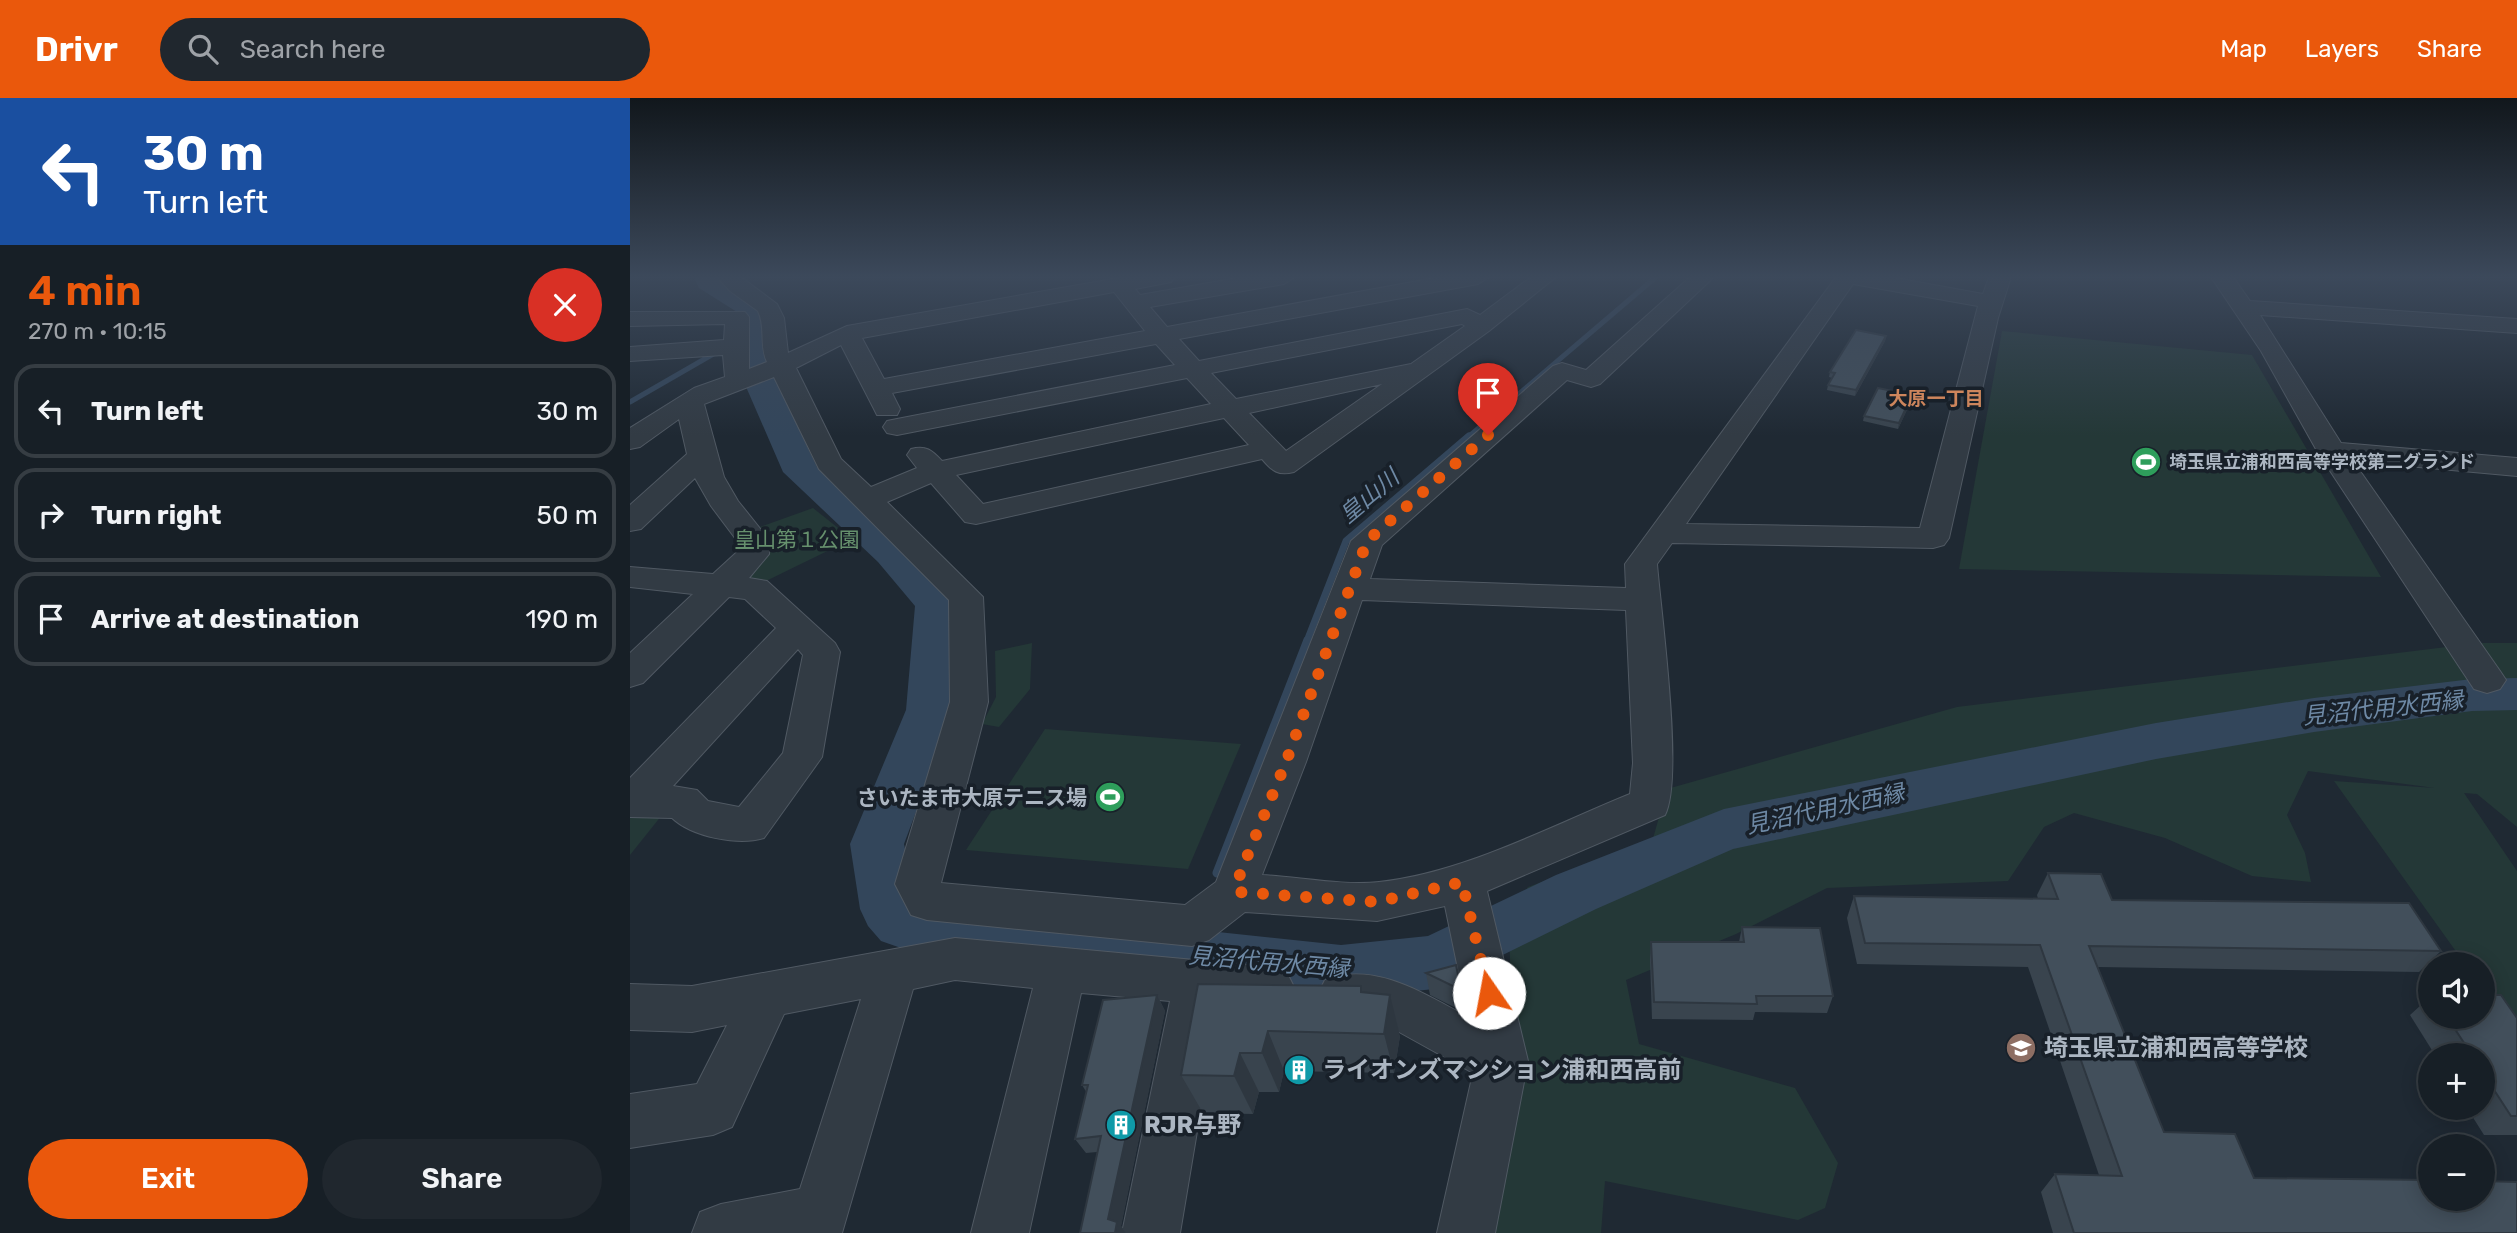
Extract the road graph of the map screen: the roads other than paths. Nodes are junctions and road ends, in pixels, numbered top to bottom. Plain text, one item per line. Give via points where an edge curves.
1 (737, 330) edge
2 (776, 330) edge
3 (912, 330) edge
4 (1158, 330) edge
5 (1185, 330) edge
6 (1420, 330) edge
7 (1464, 330) edge
8 (1645, 330) edge
9 (1810, 330) edge
10 (1986, 330) edge
11 (2259, 330) edge
12 (1161, 335) junction
13 (851, 342) junction
14 (737, 344) junction
15 (675, 352) junction
16 (630, 354) edge
17 (781, 366) junction
18 (1192, 368) junction
19 (1418, 369) junction
20 (630, 380) edge
21 (738, 382) junction
22 (875, 388) junction
23 (690, 401) junction
24 (1229, 407) junction
25 (897, 427) junction
26 (630, 441) edge
27 (1268, 449) junction
28 (2331, 452) junction
29 (699, 458) junction
30 (2517, 467) edge
31 (935, 471) junction
32 (866, 500) junction
33 (630, 522) edge
34 (1663, 533) junction
35 (630, 577) edge
36 (724, 584) junction
37 (1350, 589) junction
38 (1644, 600) junction
39 (797, 628) junction
40 (630, 674) edge
41 (2487, 680) dead end
42 (632, 801) edge
43 (1237, 892) junction
44 (1466, 894) junction
45 (1062, 969) junction
46 (894, 970) junction
47 (1198, 982) junction
48 (768, 994) junction
49 (630, 1007) edge
50 (1502, 1061) junction
51 (630, 1121) edge
52 (721, 1233) edge
53 (1000, 1233) edge
54 (1152, 1233) edge
55 (1466, 1233) edge

1 - 14 street
2 - 17 street via 773,348
3 - 13 street
4 - 12 street
5 - 12 street
6 - 18 street
7 - 19 street
8 - 37 street via 1591,379 1562,371 1367,541
9 - 34 street
10 - 34 street via 1933,538
11 - 28 street
12 - 18 street
12 - 22 street
13 - 17 street
13 - 22 street
14 - 15 street
14 - 21 street
15 - 16 street
15 - 20 street
17 - 21 street
17 - 32 street via 829,463
18 - 24 street
18 - 25 street
19 - 24 street
19 - 27 street via 1295,460 1283,466
21 - 23 street
22 - 25 street
23 - 26 street
23 - 29 street
24 - 27 street
24 - 31 street
25 - 31 street
27 - 31 street via 976,515
28 - 30 street
28 - 41 street
29 - 33 street
29 - 36 street via 717,498 754,541 753,554
31 - 32 street
32 - 43 street via 966,597 969,702 918,884 927,901 1192,926
34 - 38 street via 1641,564
35 - 36 street
36 - 39 street via 755,589
36 - 40 street
37 - 38 street
37 - 43 street
38 - 44 street via 1653,763 1650,803
39 - 42 street
39 - 42 street via 822,652 802,757 749,826 696,815 682,802
43 - 44 street via 1377,902
44 - 50 street
45 - 46 street via 955,959
45 - 47 street
45 - 53 street
46 - 48 street
46 - 52 street via 821,1214
47 - 50 street via 1387,1000
47 - 54 street
48 - 49 street via 692,1009
48 - 51 street via 713,1108
50 - 55 street

